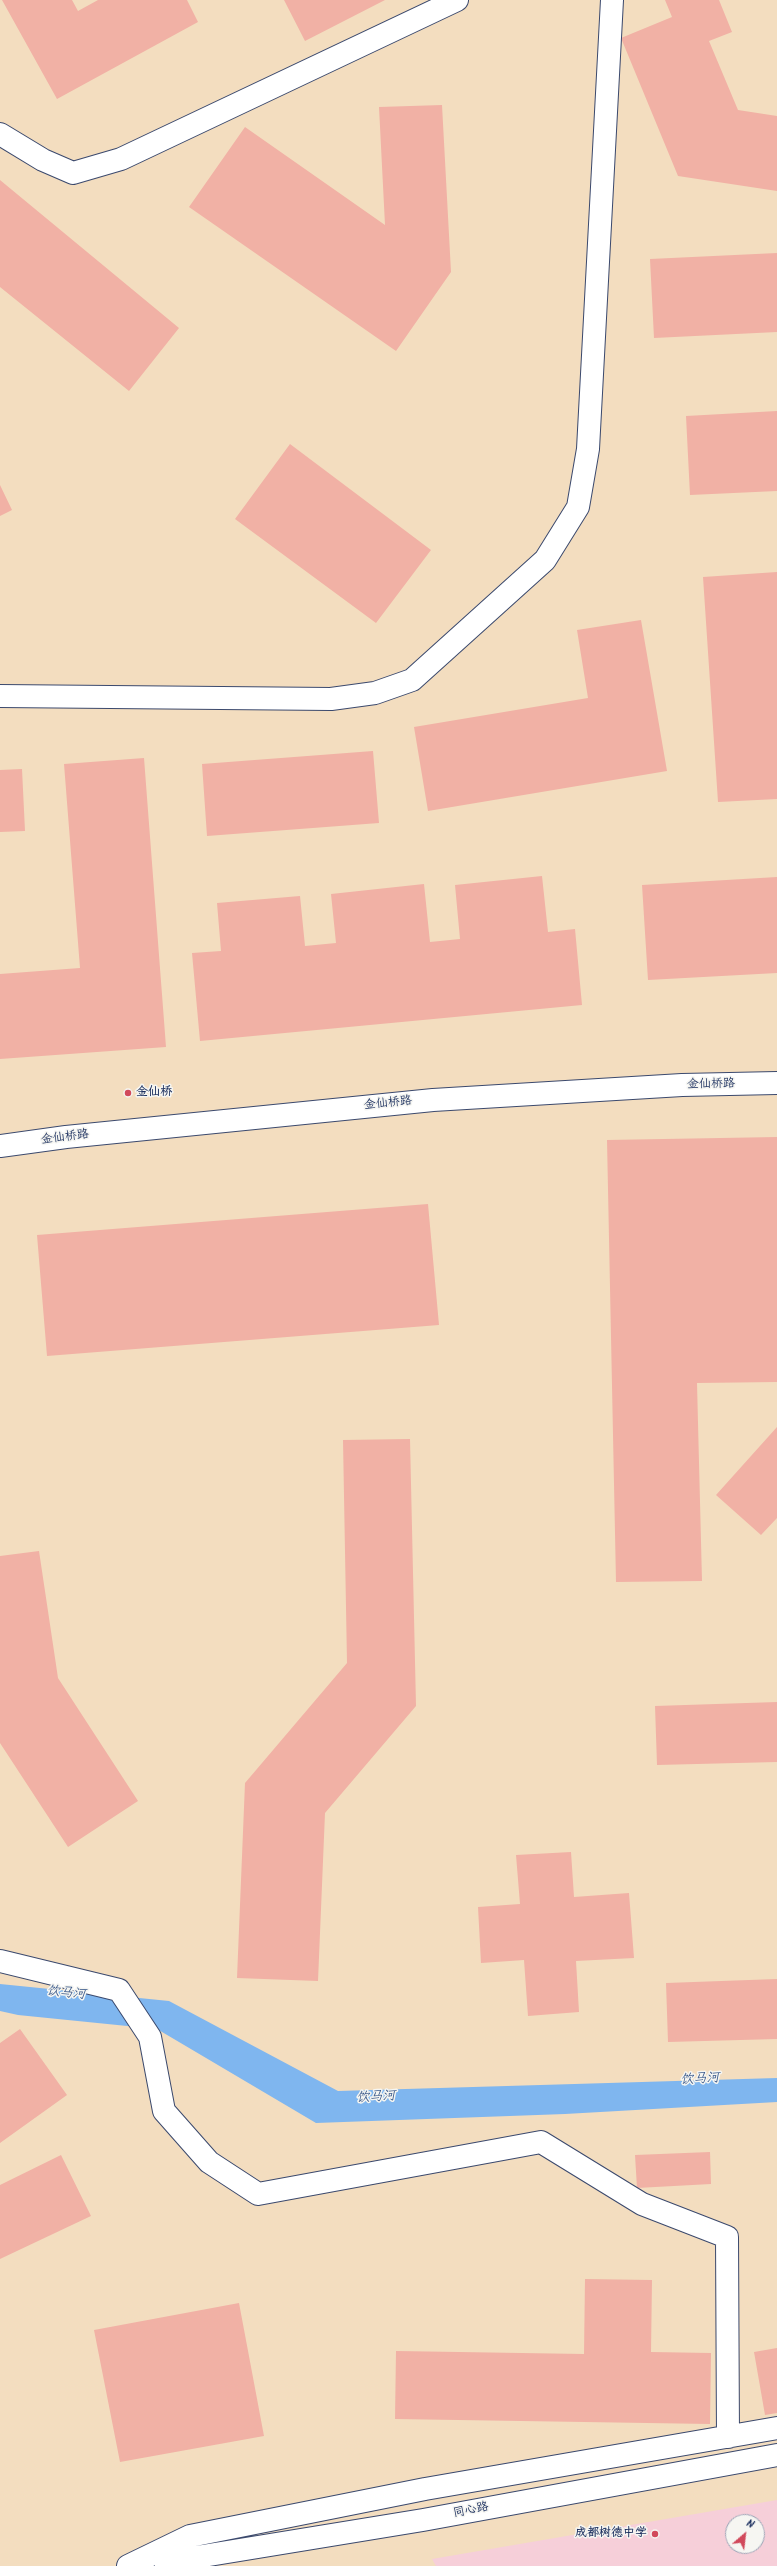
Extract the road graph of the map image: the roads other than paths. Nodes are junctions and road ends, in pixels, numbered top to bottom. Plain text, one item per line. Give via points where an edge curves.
1 (457, 0) edge
2 (612, 0) edge
3 (0, 134) edge
4 (0, 696) edge
5 (777, 1083) edge
6 (0, 1146) edge
7 (0, 1961) edge
8 (777, 2428) edge
9 (728, 2437) junction
10 (777, 2454) edge
11 (128, 2566) edge
12 (166, 2566) edge

1 - 3 street via 121,159 73,173 43,160
2 - 4 street via 588,449 578,507 545,560 412,680 375,693 331,699
5 - 6 street, 金仙桥路 via 682,1085 433,1100
7 - 9 street via 119,1990 150,2037 164,2111 208,2162 258,2194 541,2142 642,2204 727,2237
8 - 9 street
9 - 11 street via 425,2489 190,2536
10 - 12 street, 同心路 via 423,2520 178,2560

